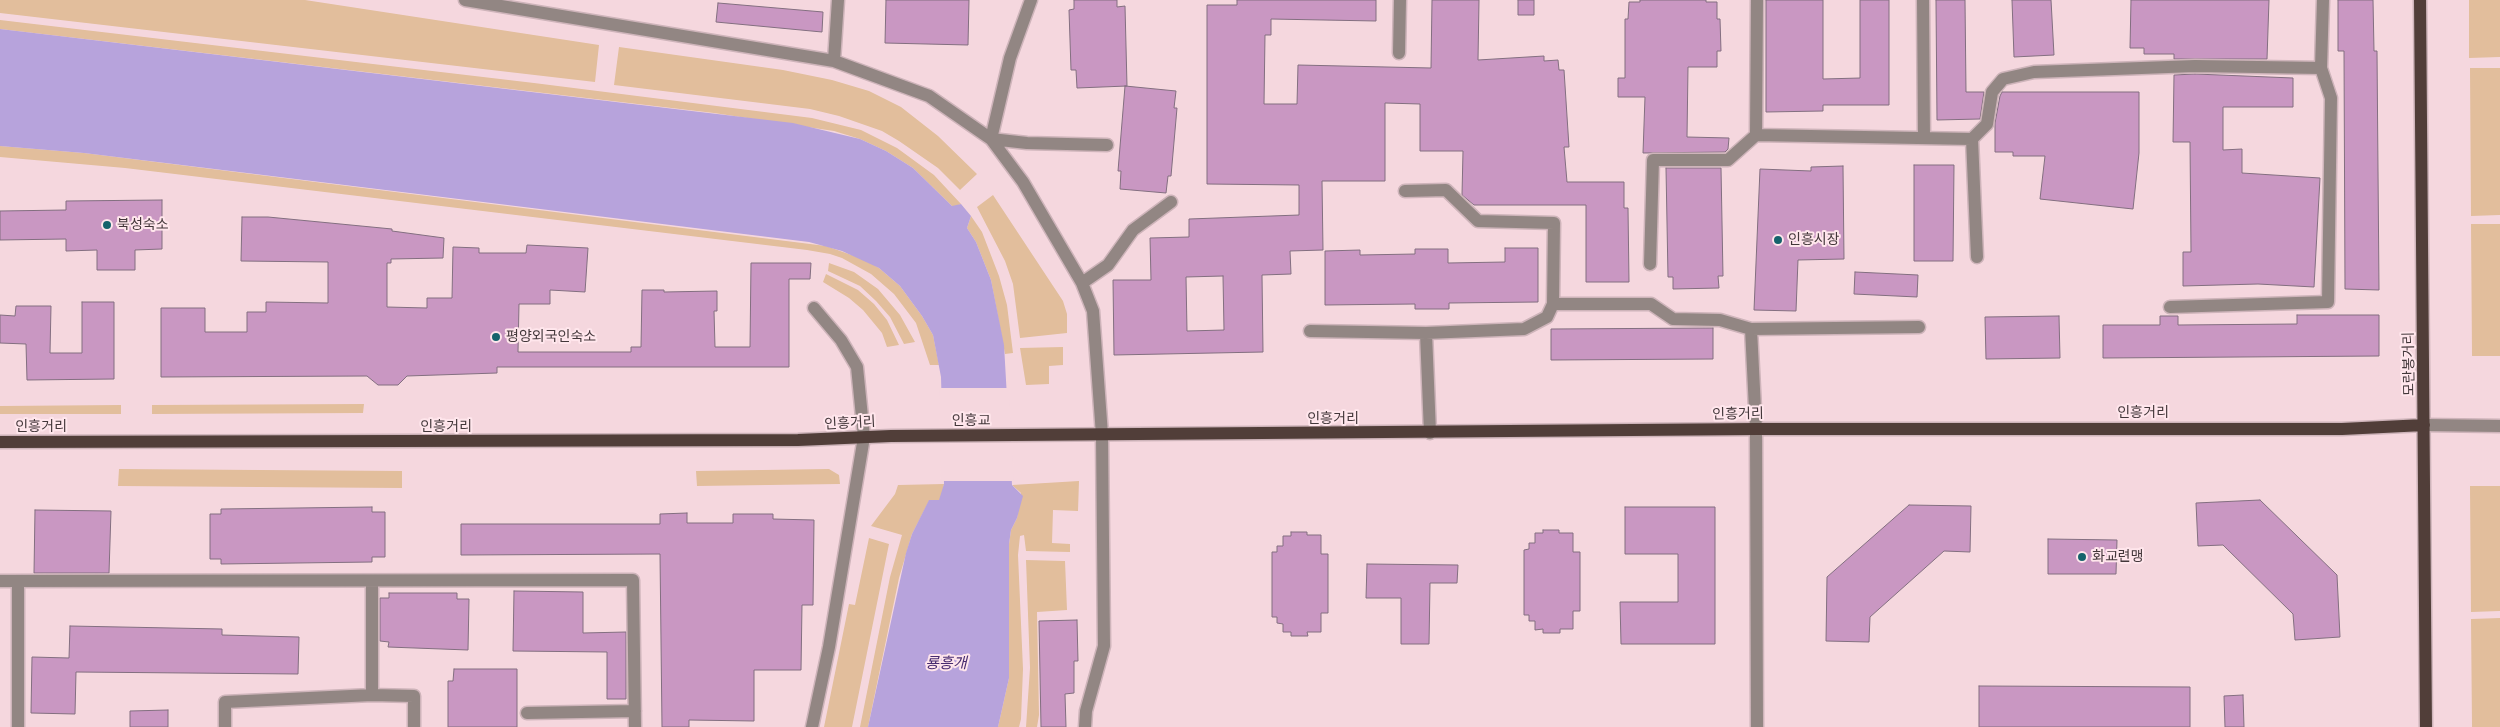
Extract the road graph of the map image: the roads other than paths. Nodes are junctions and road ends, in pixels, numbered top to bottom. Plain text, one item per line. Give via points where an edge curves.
1 (465, 0) edge
2 (838, 0) edge
3 (1030, 0) edge
4 (1400, 0) edge
5 (1757, 0) edge
6 (1923, 0) edge
7 (2323, 0) edge
8 (2420, 0) edge
9 (1399, 53) dead end
10 (834, 61) junction
11 (2321, 68) junction
12 (1756, 135) junction
13 (1924, 138) junction
14 (991, 139) junction
15 (1972, 139) junction
16 (1107, 145) dead end
17 (1405, 191) dead end
18 (1171, 202) dead end
19 (1976, 257) dead end
20 (1650, 264) dead end
21 (1082, 283) junction
22 (1554, 304) junction
23 (2170, 307) dead end
24 (814, 308) dead end
25 (1919, 327) dead end
26 (1751, 329) junction
27 (1310, 331) dead end
28 (1426, 333) junction
29 (2424, 425) junction
30 (2500, 426) edge
31 (1756, 429) junction
32 (1430, 433) junction
33 (1051, 435) joint
34 (1102, 435) junction
35 (891, 436) joint
36 (864, 438) junction
37 (0, 442) edge
38 (0, 581) edge
39 (18, 581) junction
40 (372, 581) junction
41 (372, 695) junction
42 (635, 712) junction
43 (527, 713) dead end
44 (18, 727) edge
45 (225, 727) edge
46 (414, 727) edge
47 (635, 727) edge
48 (812, 727) edge
49 (1085, 727) edge
50 (1757, 727) edge
51 (2426, 727) edge

1 - 10 street
2 - 10 street
3 - 14 street via 1010,58
4 - 9 street
5 - 12 street
6 - 13 street
7 - 11 street
8 - 29 main road, 모란봉거리
10 - 14 street via 929,96
11 - 15 street via 2195,66 2034,72 2003,79 1992,92 1987,124
11 - 23 street via 2331,98 2328,302
12 - 13 street
12 - 20 street via 1728,160 1654,160
13 - 15 street
14 - 16 street via 1027,144
14 - 21 street via 1023,182
15 - 19 street
17 - 22 street via 1446,190 1478,221 1554,223
18 - 21 street via 1133,230 1108,265
21 - 34 street via 1093,311
22 - 26 street via 1651,304 1672,319 1720,320
22 - 28 street via 1547,317 1524,329
24 - 36 street via 841,340 857,366
25 - 26 street
26 - 31 street
27 - 28 street
28 - 32 street
29 - 30 street
29 - 31 main road, 인흥거리 via 2342,429
29 - 51 main road, 모란봉거리
31 - 32 main road, 인흥거리
31 - 50 street
32 - 34 main road, 인흥거리
33 - 34 main road, 인흥거리
33 - 35 main road, 인흥교
34 - 49 street via 1104,646 1086,711
35 - 36 main road, 인흥거리
36 - 37 main road, 인흥거리
36 - 48 street via 829,647
38 - 39 street
39 - 40 street
39 - 44 street
40 - 41 street
40 - 42 street via 633,580
41 - 45 street via 224,702
41 - 46 street via 414,696
42 - 43 street
42 - 47 street

